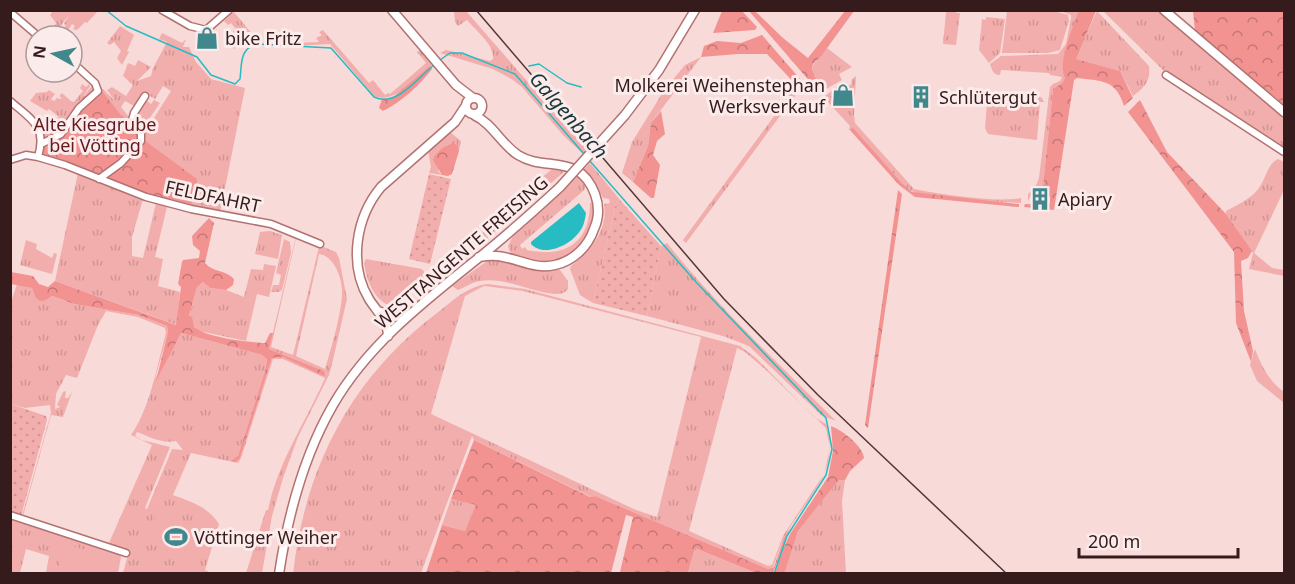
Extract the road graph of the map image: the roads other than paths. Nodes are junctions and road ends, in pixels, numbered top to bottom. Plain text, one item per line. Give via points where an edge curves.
1 (162, 10) edge
2 (229, 10) edge
3 (392, 10) edge
4 (695, 10) edge
5 (1164, 10) edge
6 (10, 12) edge
7 (24, 24) edge
8 (84, 73) edge
9 (1166, 75) dead end
10 (456, 85) junction
11 (145, 96) dead end
12 (473, 98) junction
13 (10, 101) edge
14 (482, 107) junction
15 (469, 110) junction
16 (1284, 112) edge
17 (491, 127) junction
18 (41, 144) junction
19 (1284, 152) edge
20 (38, 157) junction
21 (10, 160) edge
22 (99, 179) junction
23 (508, 233) junction
24 (320, 244) dead end
25 (479, 257) junction
26 (513, 259) junction
27 (378, 310) junction
28 (409, 315) junction
29 (388, 336) junction
30 (10, 515) edge
31 (126, 553) dead end
32 (279, 573) edge

1 - 2 street via 206,30
3 - 10 main road
4 - 23 main road, WESTTANGENTE FREISING, bridge via 659,70 625,115 560,187
5 - 16 main road
6 - 7 street
8 - 18 street via 98,91 62,134
9 - 19 street
10 - 12 main road
10 - 15 main road
11 - 22 street via 132,120 141,141
12 - 14 main road via 480,100
12 - 15 main road via 468,100
13 - 18 street via 37,124
14 - 15 main road via 481,111
14 - 17 main road
15 - 17 main road
15 - 27 main road via 381,187 362,218 357,246 359,271 364,290
17 - 26 main road via 522,157 560,164 581,174 592,188 598,207 593,232 573,257 544,266
18 - 20 street
20 - 21 street, FELDFAHRT via 26,155
20 - 22 street, FELDFAHRT
22 - 24 street, FELDFAHRT via 184,208 271,224
23 - 25 main road, WESTTANGENTE FREISING
23 - 26 main road via 504,249
25 - 26 main road via 498,255
25 - 28 main road, WESTTANGENTE FREISING
27 - 28 main road via 392,316
27 - 29 main road
28 - 29 main road, WESTTANGENTE FREISING
29 - 32 main road, WESTTANGENTE FREISING via 345,387 314,441 292,504
30 - 31 street

